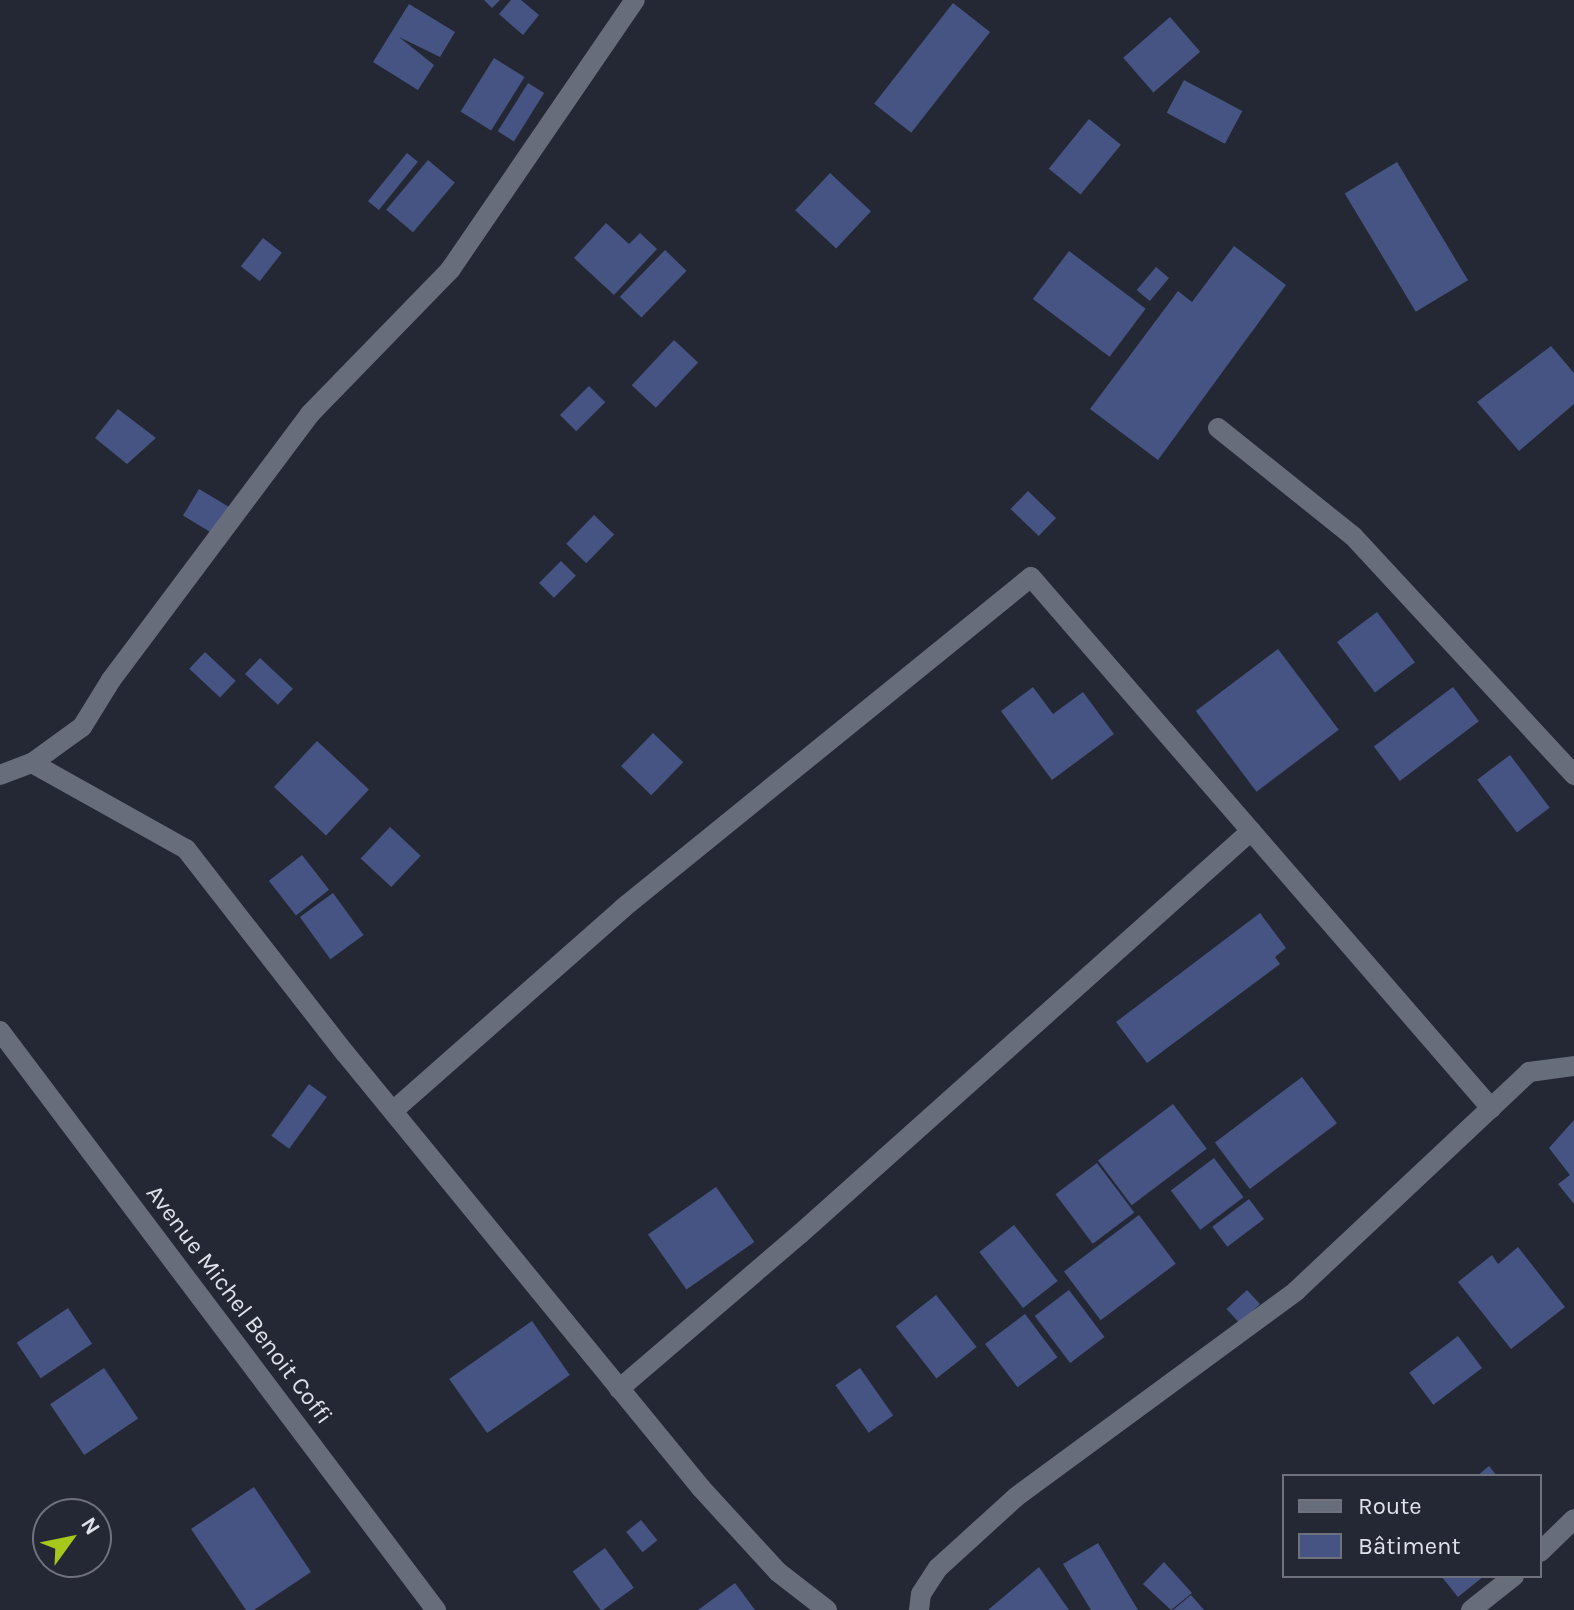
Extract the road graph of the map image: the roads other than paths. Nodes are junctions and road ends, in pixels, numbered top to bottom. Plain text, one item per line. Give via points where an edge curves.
1 (635, 0) edge
2 (1218, 428) dead end
3 (32, 763) junction
4 (0, 775) edge
5 (1574, 775) edge
6 (1251, 831) junction
7 (0, 1031) edge
8 (1574, 1066) edge
9 (1491, 1108) junction
10 (393, 1111) junction
11 (619, 1389) junction
12 (1574, 1519) edge
13 (1542, 1550) edge
14 (1511, 1578) edge
15 (436, 1610) edge
16 (827, 1610) edge
17 (919, 1610) edge
18 (1471, 1610) edge

1 - 3 street via 450,270 310,414 111,680 82,727
2 - 5 street via 1353,536
3 - 4 street
3 - 10 street via 186,849
6 - 9 street
6 - 10 street via 1031,577 623,908
6 - 11 street
7 - 15 street, Avenue Michel Benoit Coffi
8 - 9 street via 1529,1072
9 - 17 street via 1296,1291 1016,1497 938,1568 921,1594
10 - 11 street
11 - 16 street via 778,1572
12 - 13 street
14 - 18 street

